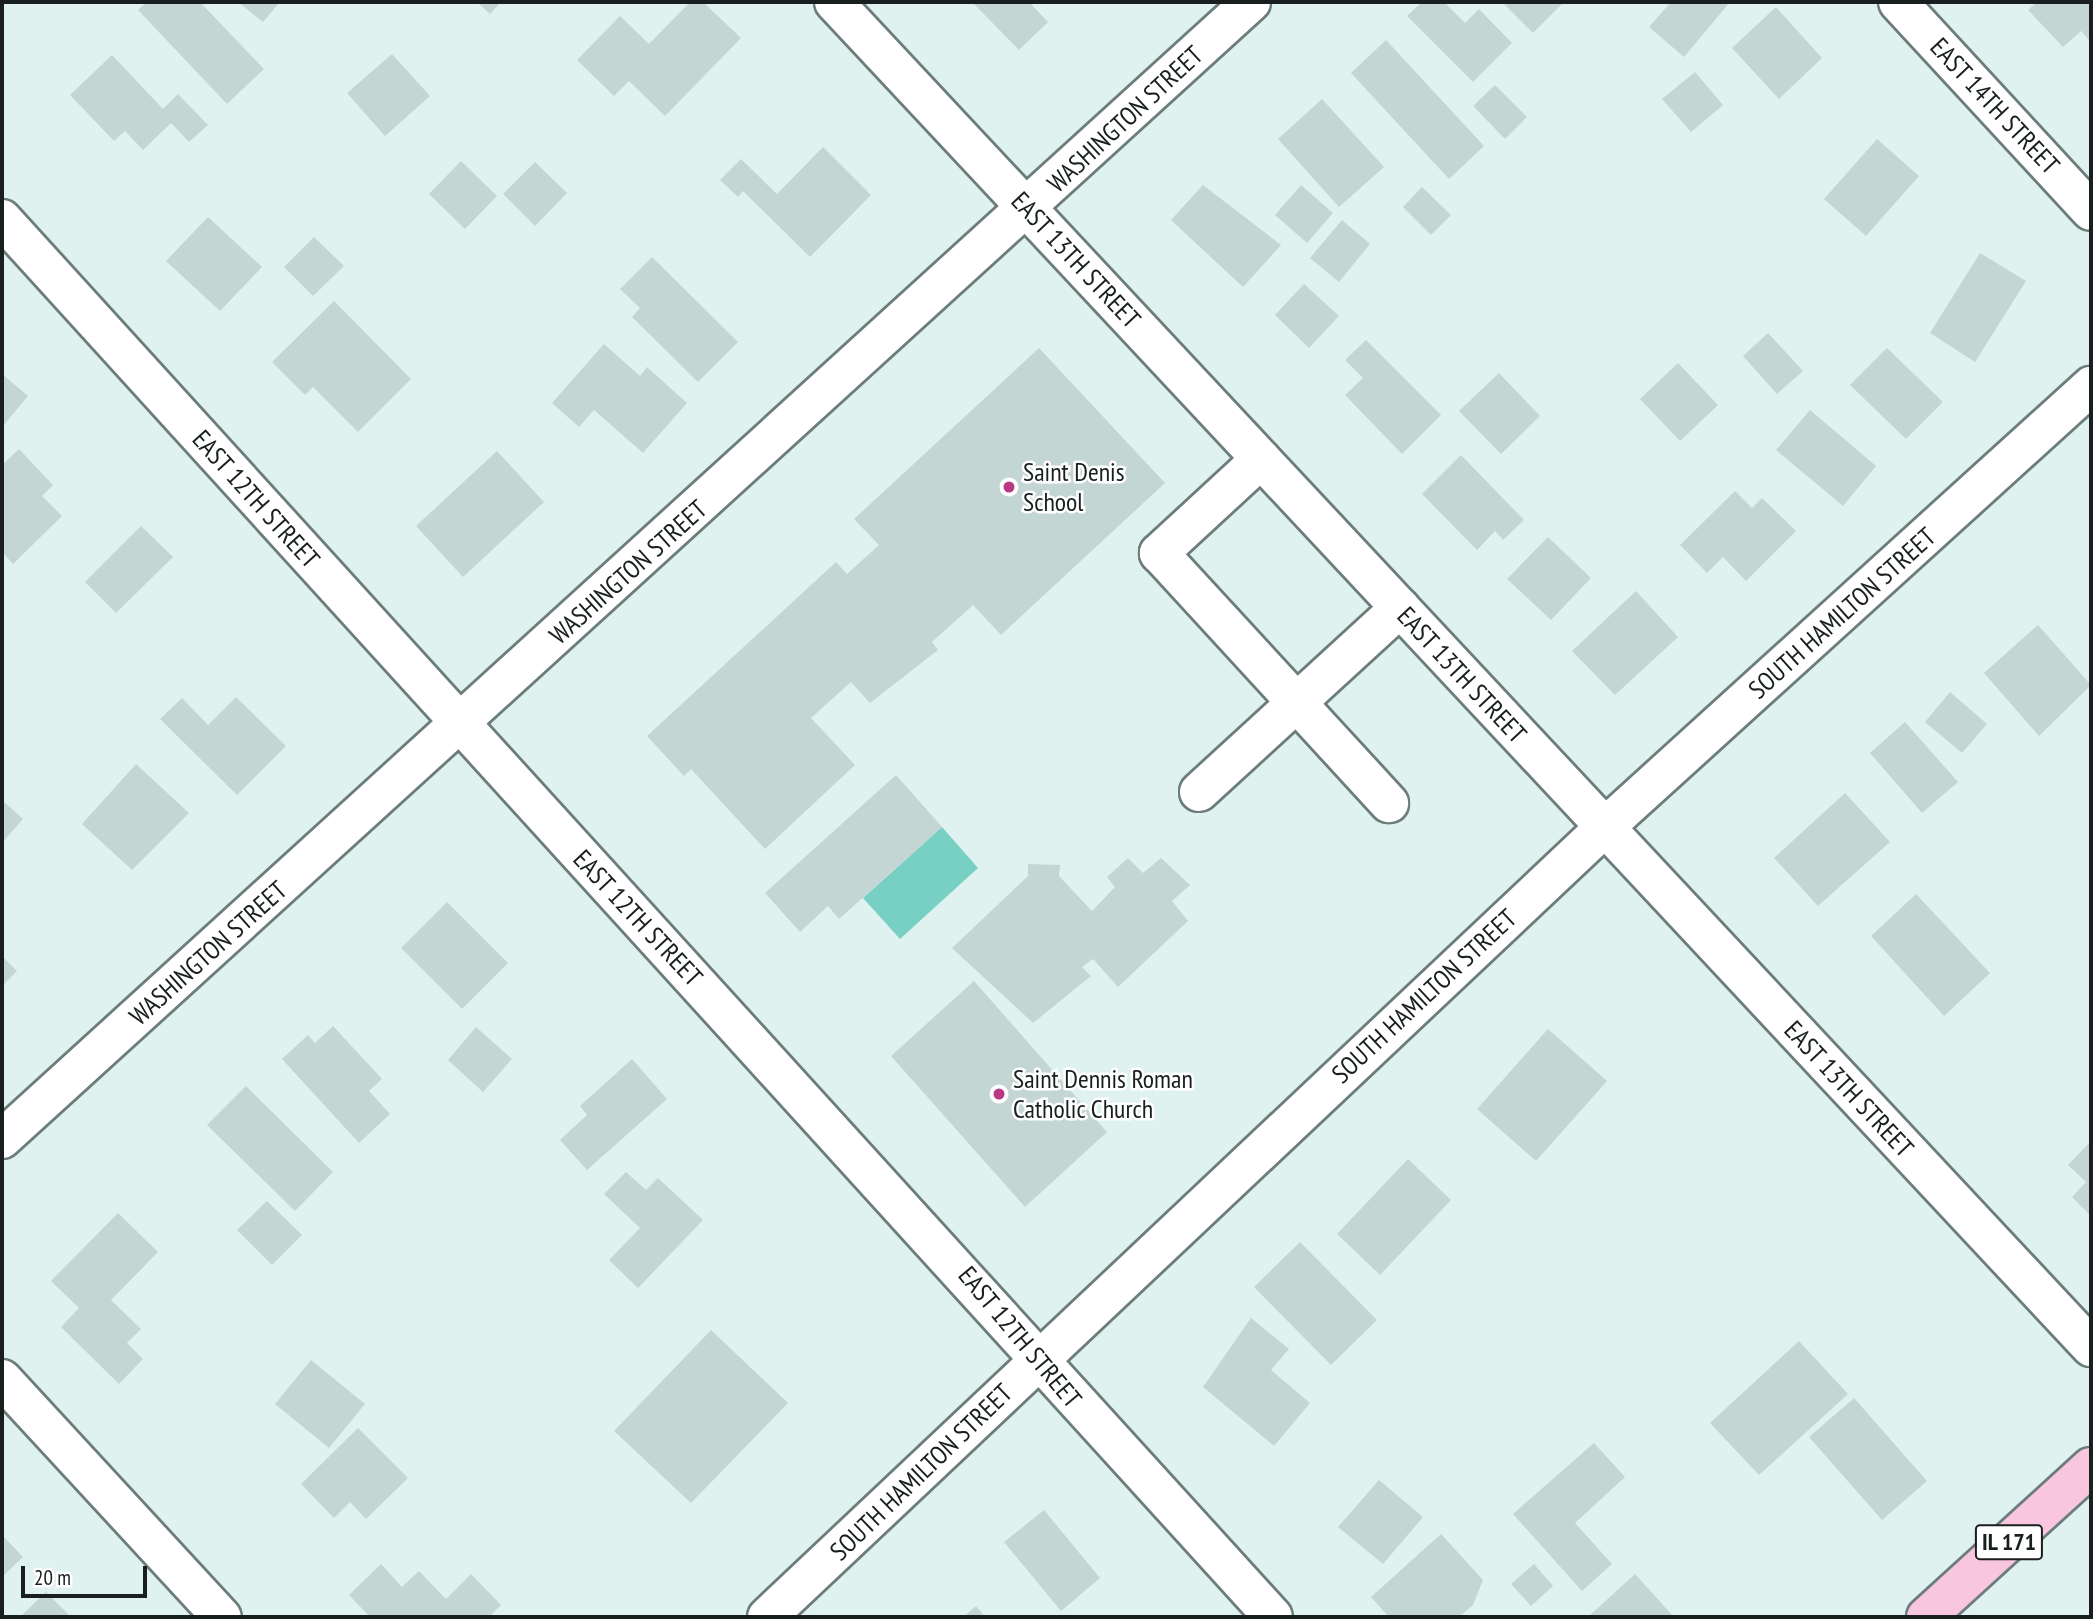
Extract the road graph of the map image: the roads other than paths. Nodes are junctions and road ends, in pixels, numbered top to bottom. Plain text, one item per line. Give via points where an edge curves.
1 (834, 2) edge
2 (1251, 2) edge
3 (1898, 2) edge
4 (1029, 209) junction
5 (2091, 211) edge
6 (2, 219) edge
7 (2091, 386) edge
8 (1261, 459) junction
9 (1400, 608) junction
10 (1296, 703) junction
11 (460, 725) junction
12 (1199, 792) dead end
13 (1389, 803) dead end
14 (1604, 828) junction
15 (2, 1139) edge
16 (2091, 1347) edge
17 (1039, 1357) junction
18 (2, 1379) edge
19 (2091, 1467) edge
20 (222, 1617) edge
21 (767, 1617) edge
22 (1273, 1617) edge
23 (1926, 1617) edge

1 - 4 street, EAST 13TH STREET
2 - 4 street, WASHINGTON STREET
3 - 5 street, EAST 14TH STREET
4 - 8 street, EAST 13TH STREET
4 - 11 street, WASHINGTON STREET
6 - 11 street, EAST 12TH STREET
7 - 14 street, SOUTH HAMILTON STREET
8 - 9 street, EAST 13TH STREET
8 - 10 street via 1158,552
9 - 10 street
9 - 14 street, EAST 13TH STREET
10 - 12 street
10 - 13 street
11 - 15 street, WASHINGTON STREET
11 - 17 street, EAST 12TH STREET
14 - 16 street, EAST 13TH STREET
14 - 17 street, SOUTH HAMILTON STREET
17 - 21 street, SOUTH HAMILTON STREET
17 - 22 street, EAST 12TH STREET
18 - 20 street
19 - 23 main road, IL 171

